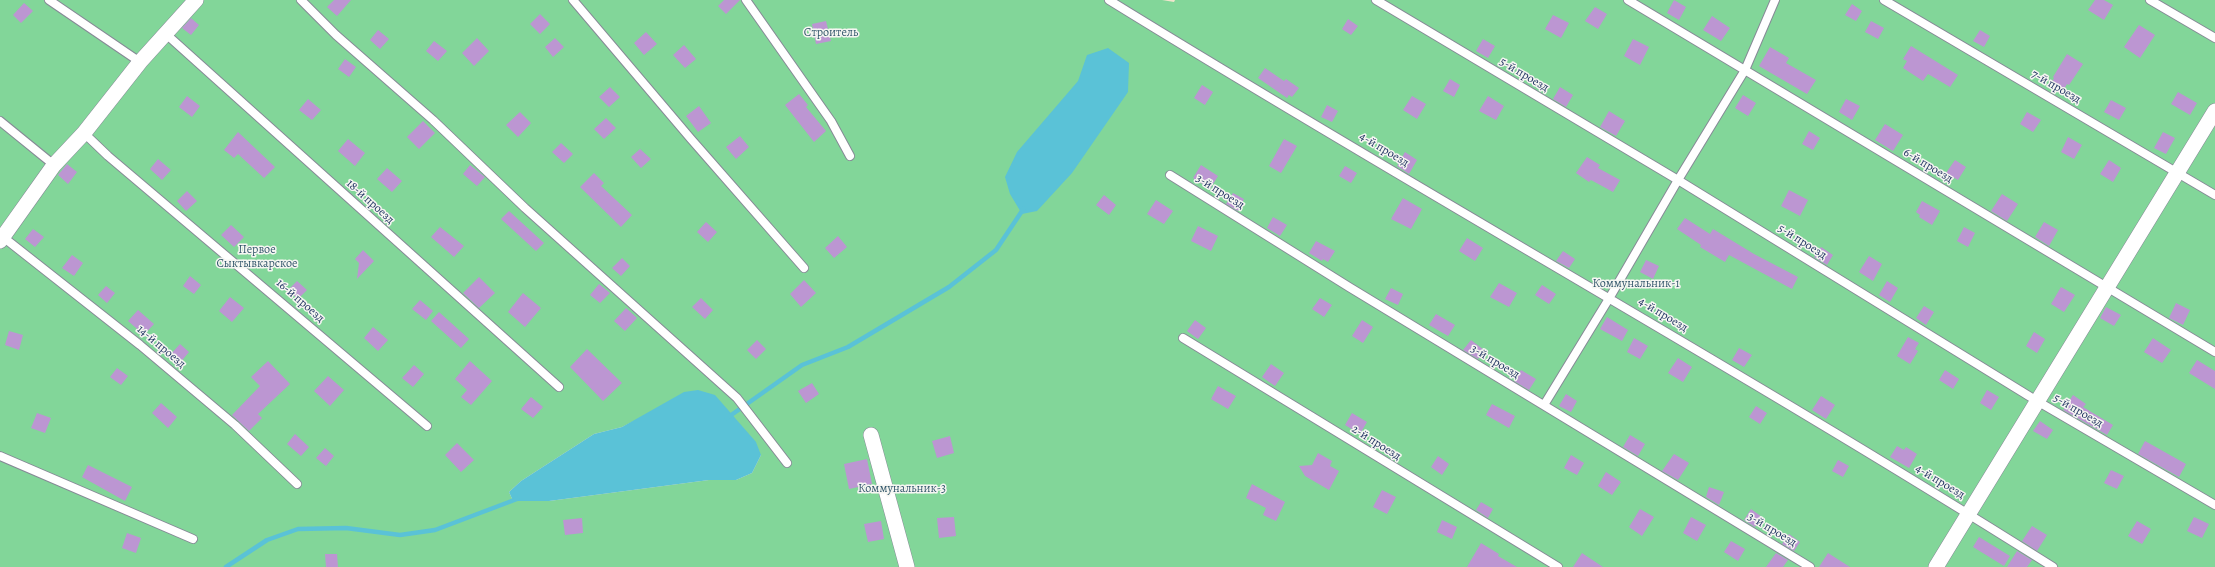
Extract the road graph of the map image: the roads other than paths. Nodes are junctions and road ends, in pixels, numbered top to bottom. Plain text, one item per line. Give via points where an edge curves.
1 (49, 0) edge
2 (196, 0) edge
3 (301, 0) edge
4 (573, 0) edge
5 (746, 0) edge
6 (1109, 0) edge
7 (1376, 0) edge
8 (1628, 0) edge
9 (1775, 0) edge
10 (1884, 0) edge
11 (2150, 0) edge
12 (166, 34) junction
13 (2215, 38) edge
14 (140, 62) junction
15 (1745, 70) junction
16 (2215, 111) edge
17 (0, 121) edge
18 (84, 133) junction
19 (850, 156) dead end
20 (54, 165) junction
21 (2177, 172) junction
22 (1170, 175) dead end
23 (1678, 180) junction
24 (2215, 195) edge
25 (1, 239) edge
26 (804, 268) dead end
27 (2106, 288) junction
28 (1610, 298) junction
29 (1183, 338) dead end
30 (2215, 352) edge
31 (559, 388) dead end
32 (2037, 401) junction
33 (1544, 405) junction
34 (427, 426) dead end
35 (871, 435) dead end
36 (0, 456) edge
37 (786, 463) dead end
38 (297, 484) dead end
39 (2215, 505) edge
40 (1968, 513) junction
41 (193, 539) dead end
42 (907, 567) edge
43 (1558, 567) edge
44 (1810, 567) edge
45 (1936, 567) edge
46 (2053, 567) edge

1 - 14 lane
2 - 12 street
3 - 37 lane via 525,208 737,398
4 - 26 lane
5 - 19 lane via 831,121
6 - 28 lane, 4-й проезд
7 - 23 lane, 5-й проезд
8 - 15 lane, 6-й проезд
9 - 15 lane
10 - 21 lane, 7-й проезд
11 - 13 lane
12 - 14 street
12 - 31 lane, 18-й проезд
14 - 18 street
15 - 23 lane
15 - 27 lane, 6-й проезд
16 - 21 street
17 - 20 lane
18 - 20 street
18 - 34 lane, 16-й проезд
20 - 25 street
21 - 24 lane, 7-й проезд
21 - 27 street
22 - 33 lane, 3-й проезд
23 - 28 lane
23 - 32 lane, 5-й проезд
25 - 38 lane, 14-й проезд via 140,345 235,425
27 - 30 lane, 6-й проезд
27 - 32 street
28 - 33 lane
28 - 40 lane, 4-й проезд
29 - 43 lane, 2-й проезд
32 - 39 lane, 5-й проезд
32 - 40 street
33 - 44 lane, 3-й проезд
35 - 42 street
36 - 41 lane
40 - 45 street
40 - 46 lane, 4-й проезд

